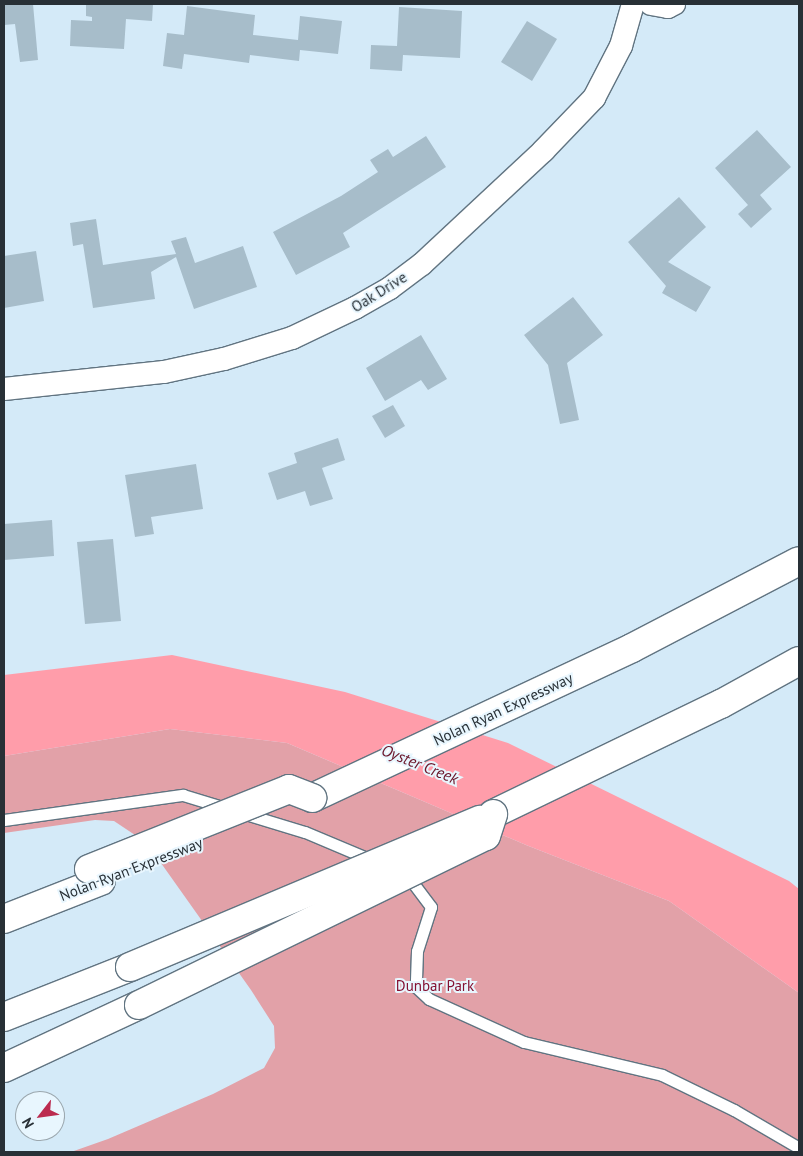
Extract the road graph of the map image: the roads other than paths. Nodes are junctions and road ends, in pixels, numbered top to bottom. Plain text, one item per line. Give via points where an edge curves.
1 (633, 4) edge
2 (651, 4) edge
3 (674, 4) edge
4 (4, 389) edge
5 (799, 561) edge
6 (799, 661) edge
7 (492, 814) junction
8 (4, 820) edge
9 (95, 875) junction
10 (4, 899) edge
11 (4, 919) edge
12 (4, 1017) edge
13 (4, 1068) edge
14 (799, 1148) edge

1 - 4 street, Oak Drive via 621,46 594,98 543,151 422,264 390,288 292,338 224,359 164,372
2 - 3 street via 668,7
5 - 9 highway, Nolan Ryan Expressway, bridge via 632,648 312,798 289,789
6 - 7 highway via 665,732
7 - 12 highway, bridge via 130,968
7 - 13 highway, bridge via 486,836
8 - 14 lane via 183,795 306,832 408,875 426,899 431,907 417,951 416,987 429,999 524,1042 662,1075 734,1110
9 - 10 highway
9 - 11 highway, Nolan Ryan Expressway

